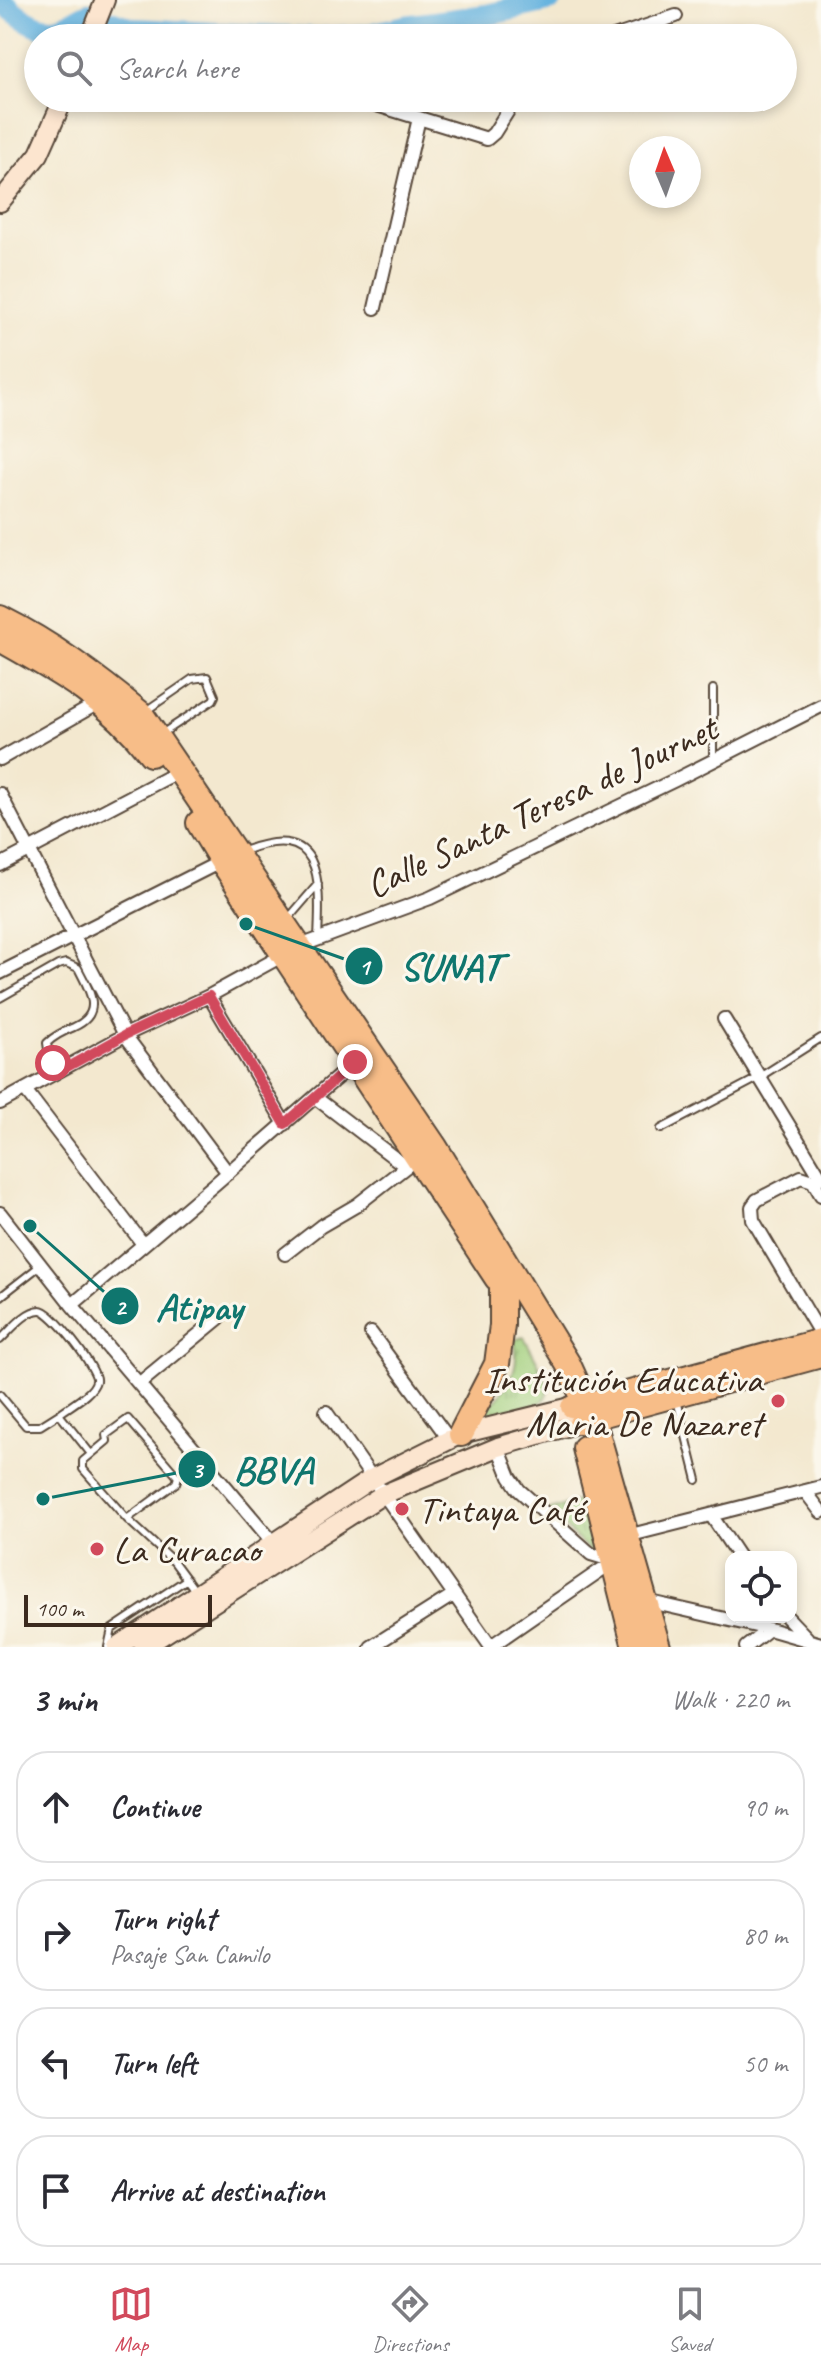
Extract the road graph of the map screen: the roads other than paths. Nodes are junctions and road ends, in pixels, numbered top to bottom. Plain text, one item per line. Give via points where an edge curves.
1 (105, 0) edge
2 (676, 16) dead end
3 (96, 24) edge
4 (652, 24) edge
5 (60, 112) edge
6 (400, 112) edge
7 (507, 112) edge
8 (419, 118) junction
9 (0, 202) edge
10 (375, 308) dead end
11 (0, 618) edge
12 (0, 639) edge
13 (713, 689) dead end
14 (100, 702) junction
15 (821, 706) edge
16 (141, 714) junction
17 (157, 737) junction
18 (0, 759) edge
19 (713, 761) junction
20 (168, 777) junction
21 (0, 794) edge
22 (29, 850) junction
23 (229, 857) junction
24 (0, 865) edge
25 (318, 884) junction
26 (284, 922) junction
27 (75, 935) junction
28 (301, 946) junction
29 (0, 973) edge
30 (209, 996) junction
31 (0, 998) edge
32 (724, 1019) dead end
33 (125, 1035) junction
34 (821, 1038) edge
35 (355, 1062) junction
36 (60, 1071) junction
37 (758, 1078) junction
38 (25, 1090) junction
39 (316, 1098) junction
40 (0, 1103) edge
41 (285, 1124) junction
42 (661, 1129) dead end
43 (419, 1157) junction
44 (228, 1173) junction
45 (821, 1178) edge
46 (821, 1195) edge
47 (0, 1213) edge
48 (143, 1244) junction
49 (285, 1254) dead end
50 (41, 1265) junction
51 (502, 1285) junction
52 (0, 1297) edge
53 (72, 1305) junction
54 (219, 1318) dead end
55 (371, 1333) dead end
56 (821, 1337) edge
57 (0, 1340) edge
58 (821, 1357) edge
59 (140, 1383) junction
60 (0, 1395) edge
61 (676, 1397) junction
62 (326, 1412) dead end
63 (582, 1413) junction
64 (59, 1414) junction
65 (455, 1436) junction
66 (498, 1447) junction
67 (91, 1454) junction
68 (371, 1479) junction
69 (697, 1480) dead end
70 (821, 1487) edge
71 (805, 1491) junction
72 (382, 1495) junction
73 (821, 1512) edge
74 (711, 1515) junction
75 (127, 1519) junction
76 (627, 1536) junction
77 (279, 1549) junction
78 (735, 1551) edge
79 (614, 1561) junction
80 (193, 1587) junction
81 (453, 1595) junction
82 (646, 1601) junction
83 (792, 1623) edge
84 (769, 1629) junction
85 (807, 1639) junction
86 (821, 1644) edge
87 (108, 1647) edge
88 (117, 1647) edge
89 (144, 1647) edge
90 (371, 1647) edge
91 (491, 1647) edge
92 (635, 1647) edge
93 (658, 1647) edge
94 (746, 1647) edge

1 - 3 street
2 - 4 street
5 - 9 street via 39,154
6 - 8 street
7 - 8 street via 487,139
8 - 10 street
11 - 16 highway via 42,639
12 - 14 highway
13 - 19 lane
14 - 18 street
14 - 20 highway via 116,712
15 - 19 street, Calle Santa Teresa de Journet
16 - 17 highway
16 - 17 lane via 192,679 207,677 213,700
17 - 23 highway
19 - 28 street, Calle Santa Teresa de Journet via 430,898
20 - 22 street
20 - 23 highway
21 - 22 street
22 - 24 street
22 - 27 street
23 - 25 lane via 264,842 297,845 314,867
23 - 26 highway
23 - 27 street
23 - 28 highway
25 - 26 lane
25 - 28 lane
26 - 28 highway
27 - 29 street
27 - 33 street
28 - 30 street, Calle Santa Teresa de Journet
28 - 35 highway
28 - 43 highway
30 - 33 street, Calle Santa Teresa de Journet
30 - 41 street
31 - 36 lane via 58,965 78,968 93,999 83,1023 47,1043
32 - 37 street
33 - 36 street, Calle Santa Teresa de Journet
33 - 44 street
34 - 37 lane
35 - 39 street
35 - 43 highway
36 - 38 street, Calle Santa Teresa de Journet
37 - 42 lane
37 - 45 street
38 - 40 street, Calle Santa Teresa de Journet
38 - 48 street
39 - 41 street
39 - 43 street
41 - 44 street
43 - 49 street
43 - 51 highway
43 - 63 highway via 568,1364
44 - 48 street
46 - 56 street via 807,1177 795,1178 757,1200 752,1214
47 - 50 street
48 - 53 street
50 - 52 lane
50 - 53 street
51 - 63 highway
51 - 65 highway via 497,1364
53 - 59 street
54 - 59 street
55 - 65 street
56 - 63 main road
57 - 64 lane via 28,1315 45,1310 93,1367 93,1388
58 - 61 main road
59 - 77 street
60 - 64 lane via 26,1426 40,1426
61 - 63 main road
61 - 69 lane
62 - 68 street
63 - 65 street
63 - 66 street
63 - 76 highway
63 - 79 highway
64 - 67 lane
65 - 68 street
66 - 72 street
66 - 79 street via 519,1490 591,1554
67 - 75 lane via 83,1469
67 - 75 lane via 128,1419 176,1473 176,1483
68 - 72 street
68 - 77 street
70 - 71 street
71 - 73 street
71 - 74 street
72 - 77 street
72 - 81 street
74 - 76 street
74 - 78 street
75 - 80 lane
76 - 82 highway
77 - 80 street
77 - 89 street
79 - 91 street
79 - 92 highway
80 - 87 lane via 112,1629
80 - 88 street
81 - 90 street
81 - 91 street
82 - 84 street
82 - 93 highway
83 - 85 street
84 - 85 street
84 - 94 street
85 - 86 street

